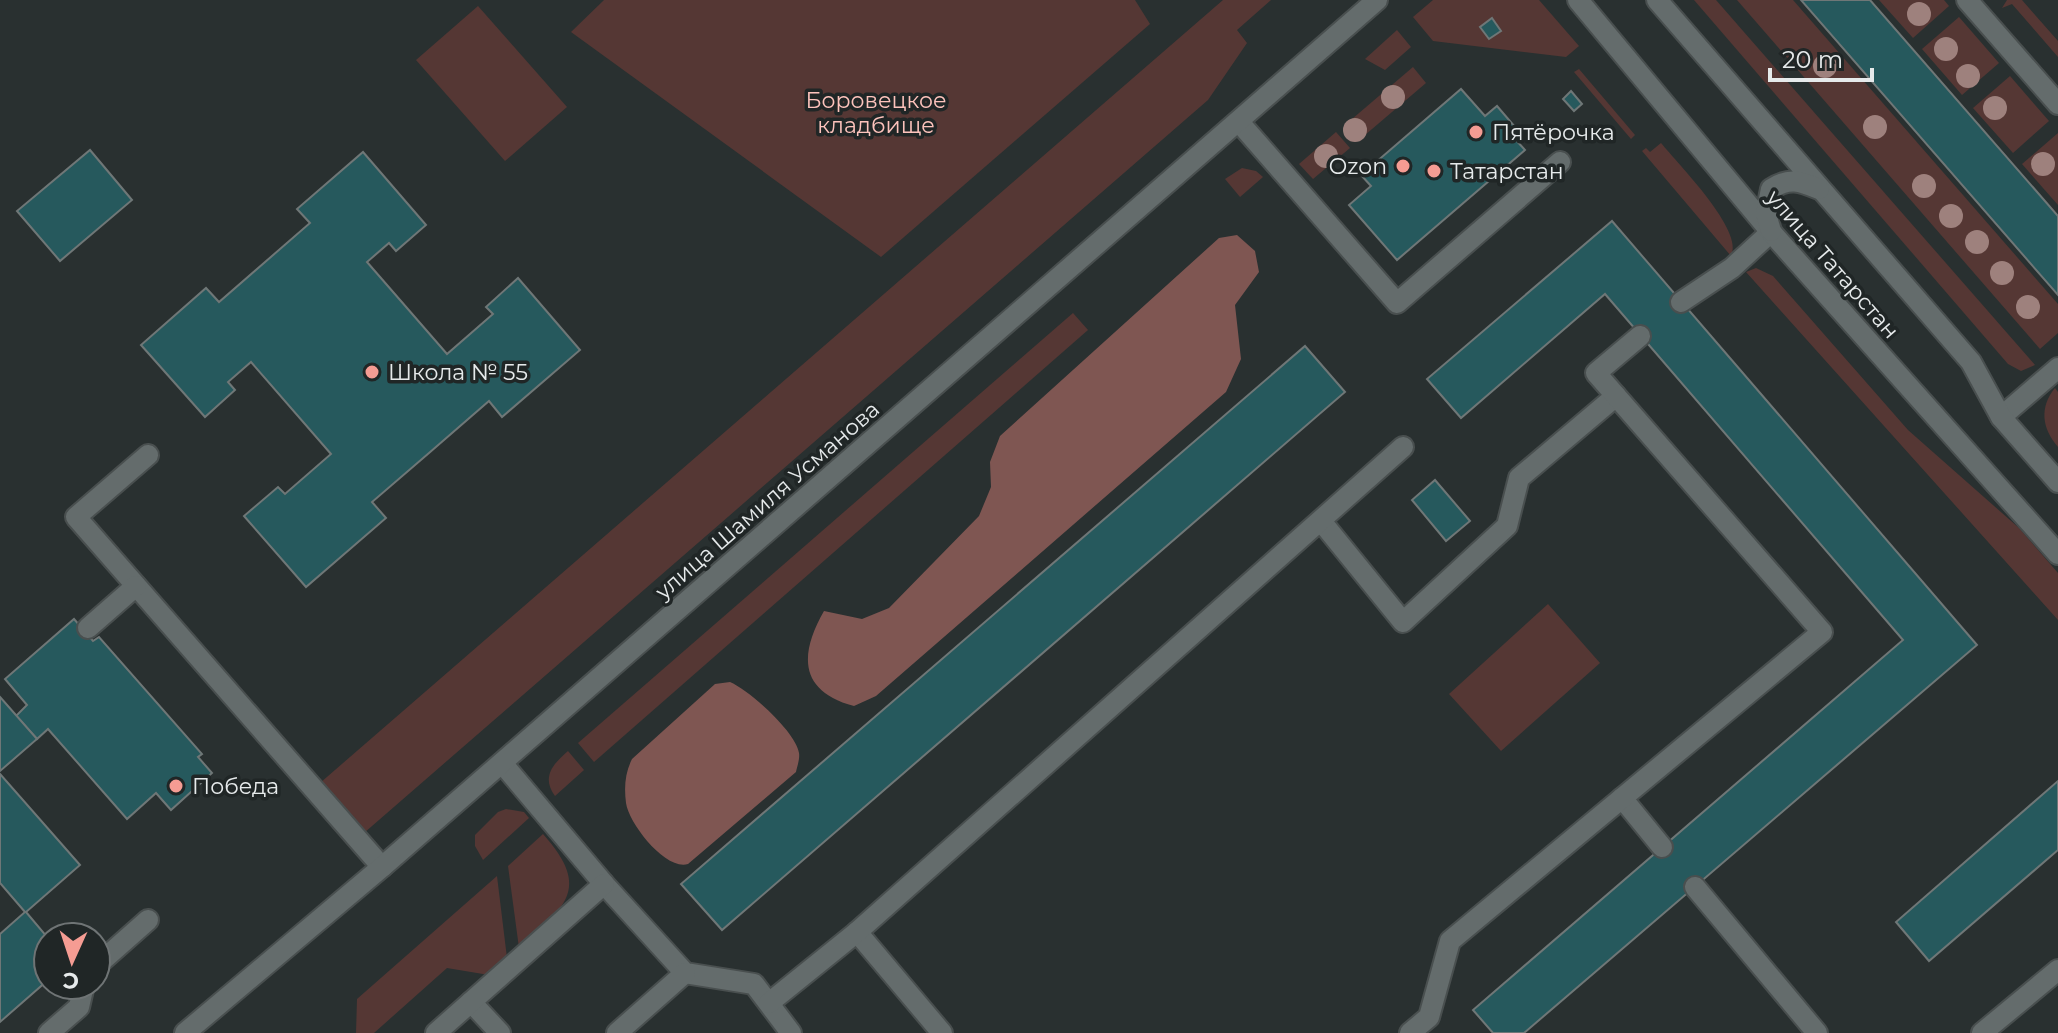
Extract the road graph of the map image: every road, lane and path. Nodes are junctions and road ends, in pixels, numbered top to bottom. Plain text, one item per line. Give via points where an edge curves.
1 (1377, 0) edge
2 (1578, 0) edge
3 (1657, 0) edge
4 (1967, 0) edge
5 (2058, 104) edge
6 (1239, 122) junction
7 (1560, 162) dead end
8 (1819, 189) junction
9 (1771, 232) junction
10 (1681, 302) dead end
11 (1640, 336) dead end
12 (2058, 368) edge
13 (1616, 396) junction
14 (2001, 417) junction
15 (1403, 447) dead end
16 (148, 455) dead end
17 (2058, 482) edge
18 (1321, 521) junction
19 (2058, 554) edge
20 (136, 586) junction
21 (88, 628) dead end
22 (502, 763) junction
23 (1622, 798) junction
24 (1662, 847) dead end
25 (382, 867) junction
26 (604, 884) junction
27 (1695, 887) dead end
28 (148, 920) dead end
29 (857, 932) junction
30 (112, 952) edge
31 (2058, 970) edge
32 (685, 973) junction
33 (80, 1001) edge
34 (471, 1002) junction
35 (769, 1003) junction
36 (940, 1032) edge
37 (49, 1033) edge
38 (185, 1033) edge
39 (436, 1033) edge
40 (500, 1033) edge
41 (617, 1033) edge
42 (791, 1033) edge
43 (1410, 1033) edge
44 (1817, 1033) edge
45 (1982, 1033) edge

1 - 6 street, улица Шамиля Усманова
2 - 9 street, улица Татарстан
3 - 8 street, улица Татарстан
4 - 5 street
6 - 7 street via 1397,303
6 - 22 street, улица Шамиля Усманова
8 - 9 street via 1797,180 1771,189 1766,214
8 - 14 street, улица Татарстан via 1971,362
9 - 10 street via 1732,268
9 - 19 street, улица Татарстан
11 - 13 street via 1596,373
12 - 14 street
13 - 18 street via 1519,478 1507,526 1403,622
13 - 23 street via 1822,632
14 - 17 street, улица Татарстан
15 - 18 street
16 - 20 street via 76,517
18 - 29 street
20 - 21 street
20 - 25 street
22 - 25 street, улица Шамиля Усманова
22 - 26 street
23 - 24 street
23 - 43 street via 1450,941 1429,1017
25 - 38 street, улица Шамиля Усманова
26 - 32 street
26 - 34 street
27 - 44 street
28 - 30 street
29 - 35 street
29 - 36 street
31 - 45 street
32 - 35 street via 754,984
32 - 41 street
33 - 37 street
34 - 39 street
34 - 40 street
35 - 42 street

